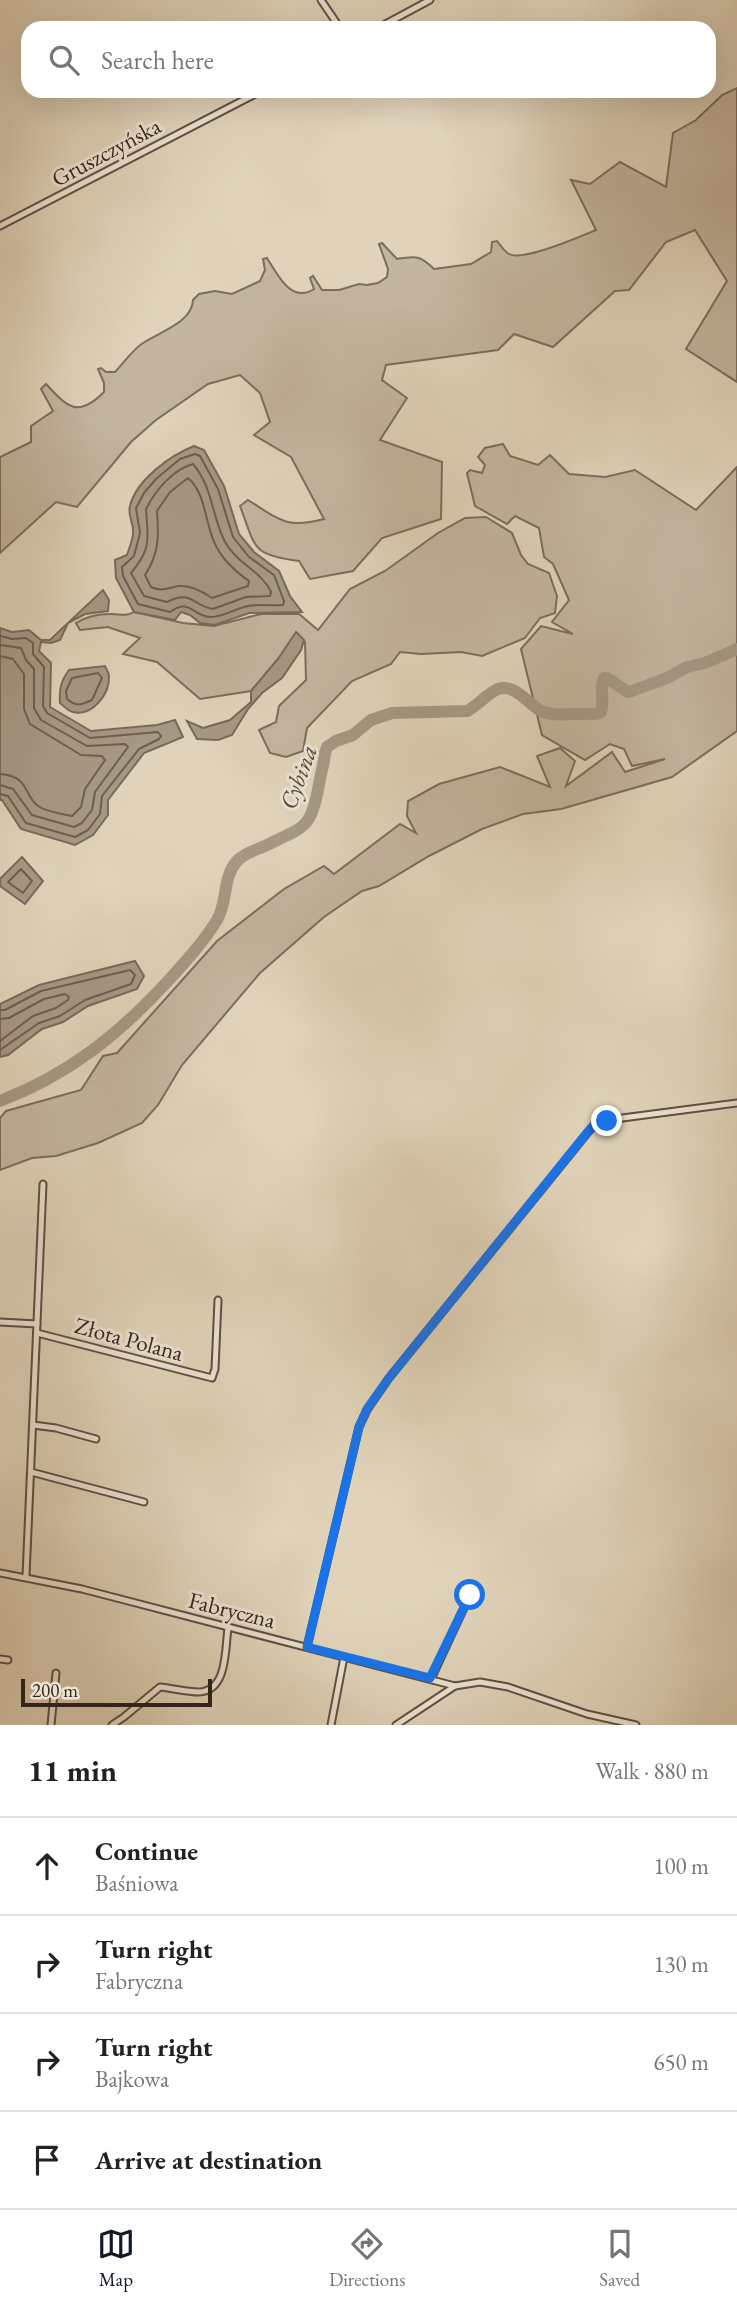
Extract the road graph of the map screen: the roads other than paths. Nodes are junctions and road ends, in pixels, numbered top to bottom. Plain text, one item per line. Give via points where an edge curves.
1 (321, 0) edge
2 (430, 0) edge
3 (335, 21) edge
4 (392, 21) edge
5 (246, 98) edge
6 (0, 226) edge
7 (737, 1104) edge
8 (43, 1184) dead end
9 (218, 1300) dead end
10 (0, 1322) edge
11 (37, 1324) junction
12 (37, 1333) junction
13 (33, 1425) junction
14 (96, 1439) dead end
15 (31, 1472) junction
16 (144, 1502) dead end
17 (0, 1573) edge
18 (26, 1576) junction
19 (470, 1595) dead end
20 (228, 1628) junction
21 (307, 1647) junction
22 (344, 1657) junction
23 (0, 1660) edge
24 (8, 1660) dead end
25 (56, 1673) dead end
26 (430, 1678) junction
27 (455, 1686) junction
28 (51, 1725) edge
29 (112, 1725) edge
30 (331, 1725) edge
31 (396, 1725) edge
32 (636, 1725) edge

1 - 3 street
2 - 4 street
5 - 6 street, Gruszczyńska
7 - 21 street via 607,1121 590,1129 389,1378 359,1427
8 - 11 street
9 - 12 street, Złota Polana via 212,1378
10 - 11 street
11 - 12 street
12 - 13 street
13 - 14 street
13 - 15 street
15 - 16 street
15 - 18 street
17 - 18 street, Fabryczna
18 - 20 street, Fabryczna
19 - 26 street
20 - 21 street, Fabryczna
20 - 29 street via 222,1672 212,1688 198,1692 160,1687
21 - 22 street, Fabryczna
22 - 26 street, Fabryczna
22 - 30 street
23 - 24 street
25 - 28 street
26 - 27 street, Fabryczna
27 - 31 street
27 - 32 street via 480,1682 508,1687

